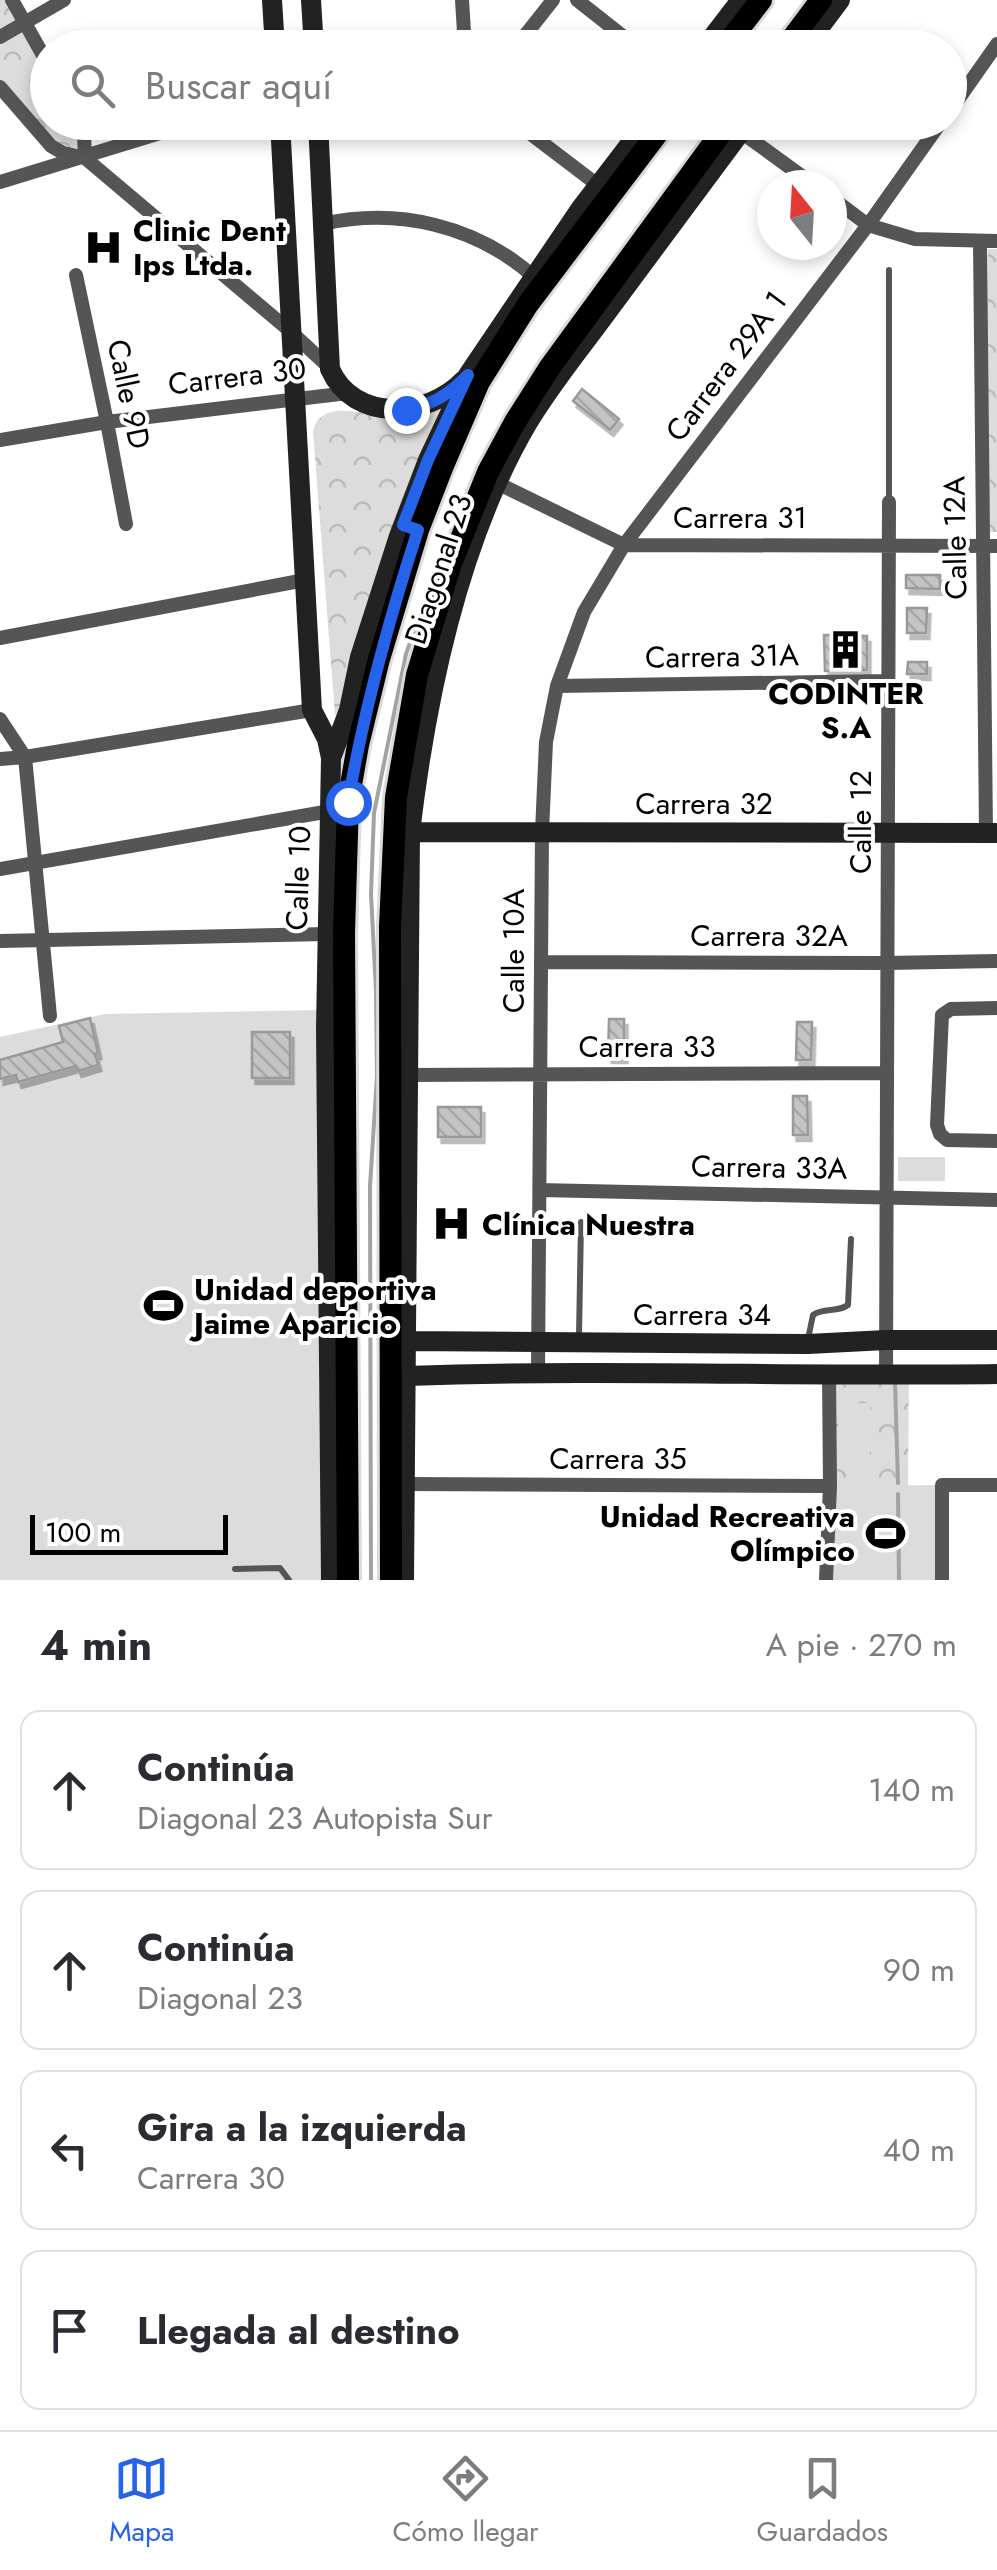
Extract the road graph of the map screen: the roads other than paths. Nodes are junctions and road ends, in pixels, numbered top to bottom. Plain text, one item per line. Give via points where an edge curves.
1 (12, 0) edge
2 (64, 0) edge
3 (272, 0) edge
4 (311, 0) edge
5 (462, 0) edge
6 (553, 0) edge
7 (578, 0) edge
8 (741, 0) edge
9 (761, 0) edge
10 (821, 0) edge
11 (840, 0) edge
12 (25, 20) junction
13 (30, 30) edge
14 (274, 30) edge
15 (313, 30) edge
16 (463, 30) edge
17 (529, 30) edge
18 (616, 30) edge
19 (718, 30) edge
20 (738, 30) edge
21 (798, 30) edge
22 (818, 30) edge
23 (0, 37) edge
24 (997, 44) edge
25 (0, 87) edge
26 (967, 87) edge
27 (30, 123) edge
28 (45, 140) edge
29 (84, 140) edge
30 (140, 140) edge
31 (281, 140) edge
32 (319, 140) edge
33 (536, 140) edge
34 (636, 140) edge
35 (650, 140) edge
36 (728, 140) edge
37 (729, 140) edge
38 (757, 140) edge
39 (928, 140) edge
40 (85, 158) junction
41 (795, 170) edge
42 (0, 182) edge
43 (602, 194) junction
44 (581, 208) junction
45 (847, 209) edge
46 (324, 224) junction
47 (868, 225) junction
48 (582, 232) junction
49 (980, 242) junction
50 (997, 242) edge
51 (890, 270) dead end
52 (76, 275) dead end
53 (534, 277) junction
54 (290, 330) junction
55 (330, 368) junction
56 (468, 375) junction
57 (348, 393) junction
58 (296, 398) junction
59 (108, 422) junction
60 (0, 440) edge
61 (497, 483) junction
62 (889, 502) joint
63 (126, 524) dead end
64 (411, 528) junction
65 (624, 545) junction
66 (888, 545) junction
67 (990, 546) edge
68 (306, 580) junction
69 (0, 638) edge
70 (888, 681) junction
71 (557, 686) junction
72 (312, 710) junction
73 (0, 718) edge
74 (24, 757) junction
75 (330, 758) junction
76 (0, 759) edge
77 (330, 811) junction
78 (410, 832) junction
79 (542, 832) junction
80 (888, 833) junction
81 (992, 833) edge
82 (36, 862) junction
83 (0, 869) edge
84 (400, 928) junction
85 (335, 933) junction
86 (44, 939) junction
87 (0, 941) edge
88 (997, 961) edge
89 (540, 962) junction
90 (887, 963) junction
91 (997, 1008) edge
92 (50, 1016) dead end
93 (334, 1031) junction
94 (887, 1073) junction
95 (540, 1074) junction
96 (408, 1075) junction
97 (997, 1141) edge
98 (540, 1190) junction
99 (886, 1197) junction
100 (997, 1200) edge
101 (581, 1222) dead end
102 (851, 1239) dead end
103 (886, 1340) junction
104 (997, 1340) edge
105 (407, 1341) junction
106 (536, 1342) junction
107 (579, 1342) junction
108 (808, 1344) junction
109 (538, 1374) junction
110 (829, 1374) junction
111 (886, 1374) junction
112 (997, 1374) edge
113 (407, 1376) junction
114 (406, 1484) junction
115 (997, 1485) edge
116 (830, 1486) junction
117 (235, 1569) dead end
118 (336, 1579) edge
119 (290, 1580) edge
120 (390, 1580) edge
121 (404, 1580) edge
122 (826, 1580) edge
123 (942, 1580) edge

1 - 12 street
2 - 12 street
3 - 14 street
4 - 15 street
5 - 16 street
6 - 17 street
7 - 18 street
8 - 19 street
9 - 20 main road
10 - 21 main road
11 - 22 street
12 - 13 street
12 - 23 street
24 - 26 street
25 - 27 street
28 - 40 street
29 - 40 street
30 - 40 street
31 - 54 street, Calle 10
32 - 46 street
33 - 43 street
34 - 43 street
35 - 43 main road
36 - 84 main road via 550,367 514,422 470,514 417,675 396,797
37 - 61 street, Diagonal 23 via 528,423
38 - 41 street
39 - 47 street, Carrera 29A 1
40 - 42 street
40 - 54 street
43 - 44 main road
43 - 48 main road
44 - 48 main road
44 - 53 street, Diagonal 23
45 - 47 street
46 - 53 street via 368,218 435,224 498,250
46 - 55 street
47 - 49 street via 915,239
47 - 65 street, Carrera 29A 1
48 - 64 main road via 479,382
49 - 50 street
49 - 67 street, Calle 12A
51 - 62 lane, Calle 12
52 - 59 street, Calle 9D
53 - 56 street, Diagonal 23
54 - 55 street
54 - 58 street, Calle 10
55 - 57 street
56 - 57 street, Carrera 30 via 434,402 406,410
56 - 64 street, Diagonal 23 via 428,460
57 - 58 street, Carrera 30
58 - 59 street, Carrera 30
58 - 68 street, Calle 10
59 - 60 street, Carrera 30
59 - 63 street, Calle 9D
61 - 65 street, Carrera 31
61 - 78 street, Diagonal 23 via 432,687
62 - 66 street, Calle 12
64 - 75 street, Diagonal 23 via 360,656
64 - 85 main road via 358,745
65 - 66 street, Carrera 31
65 - 71 street, Calle 10A via 584,612
66 - 67 street, Carrera 31
66 - 70 street, Calle 12
67 - 81 street, Calle 12A
68 - 69 street
68 - 72 street, Calle 10
70 - 71 street, Carrera 31A
70 - 80 street, Calle 12
71 - 79 street, Calle 10A via 546,742
72 - 74 street
72 - 75 street, Calle 10
73 - 74 street
74 - 76 street
74 - 82 street
75 - 77 street, Calle 10
77 - 82 street
77 - 85 street, Calle 10
78 - 79 street, Carrera 32
78 - 84 street, Diagonal 23
79 - 80 street, Carrera 32
79 - 89 street, Calle 10A
80 - 81 street, Carrera 32
80 - 90 street, Calle 12
82 - 83 street
82 - 86 street
84 - 96 street
84 - 120 main road
85 - 86 street
85 - 93 main road, Calle 10
86 - 87 street
86 - 92 street
88 - 90 street, Carrera 32A
89 - 90 street, Carrera 32A
89 - 95 street, Calle 10A
90 - 94 street, Calle 12
91 - 97 street via 951,1008 942,1015 936,1125 947,1140
93 - 118 street, Calle 10
93 - 118 main road, Calle 10 via 347,1533
94 - 95 street, Carrera 33
94 - 99 street, Calle 12
95 - 96 street, Carrera 33
95 - 98 street, Calle 10A
96 - 105 street
98 - 99 street, Carrera 33A
98 - 106 street, Calle 10A
99 - 100 street, Carrera 33A
99 - 103 street, Calle 12
101 - 107 lane
102 - 108 lane via 850,1300 813,1315
103 - 104 street, Carrera 34
103 - 108 street, Carrera 34
103 - 111 street, Calle 12
105 - 106 street, Carrera 34
105 - 113 street
106 - 107 street, Carrera 34
106 - 109 street, Calle 10A
107 - 108 street, Carrera 34
109 - 110 street, Carrera 34
109 - 113 street, Carrera 34
110 - 111 street, Carrera 34
110 - 116 street
111 - 112 street, Carrera 34
113 - 114 street
114 - 116 street, Carrera 35
114 - 121 street
115 - 123 street via 942,1485
116 - 122 street
117 - 119 lane via 280,1568

